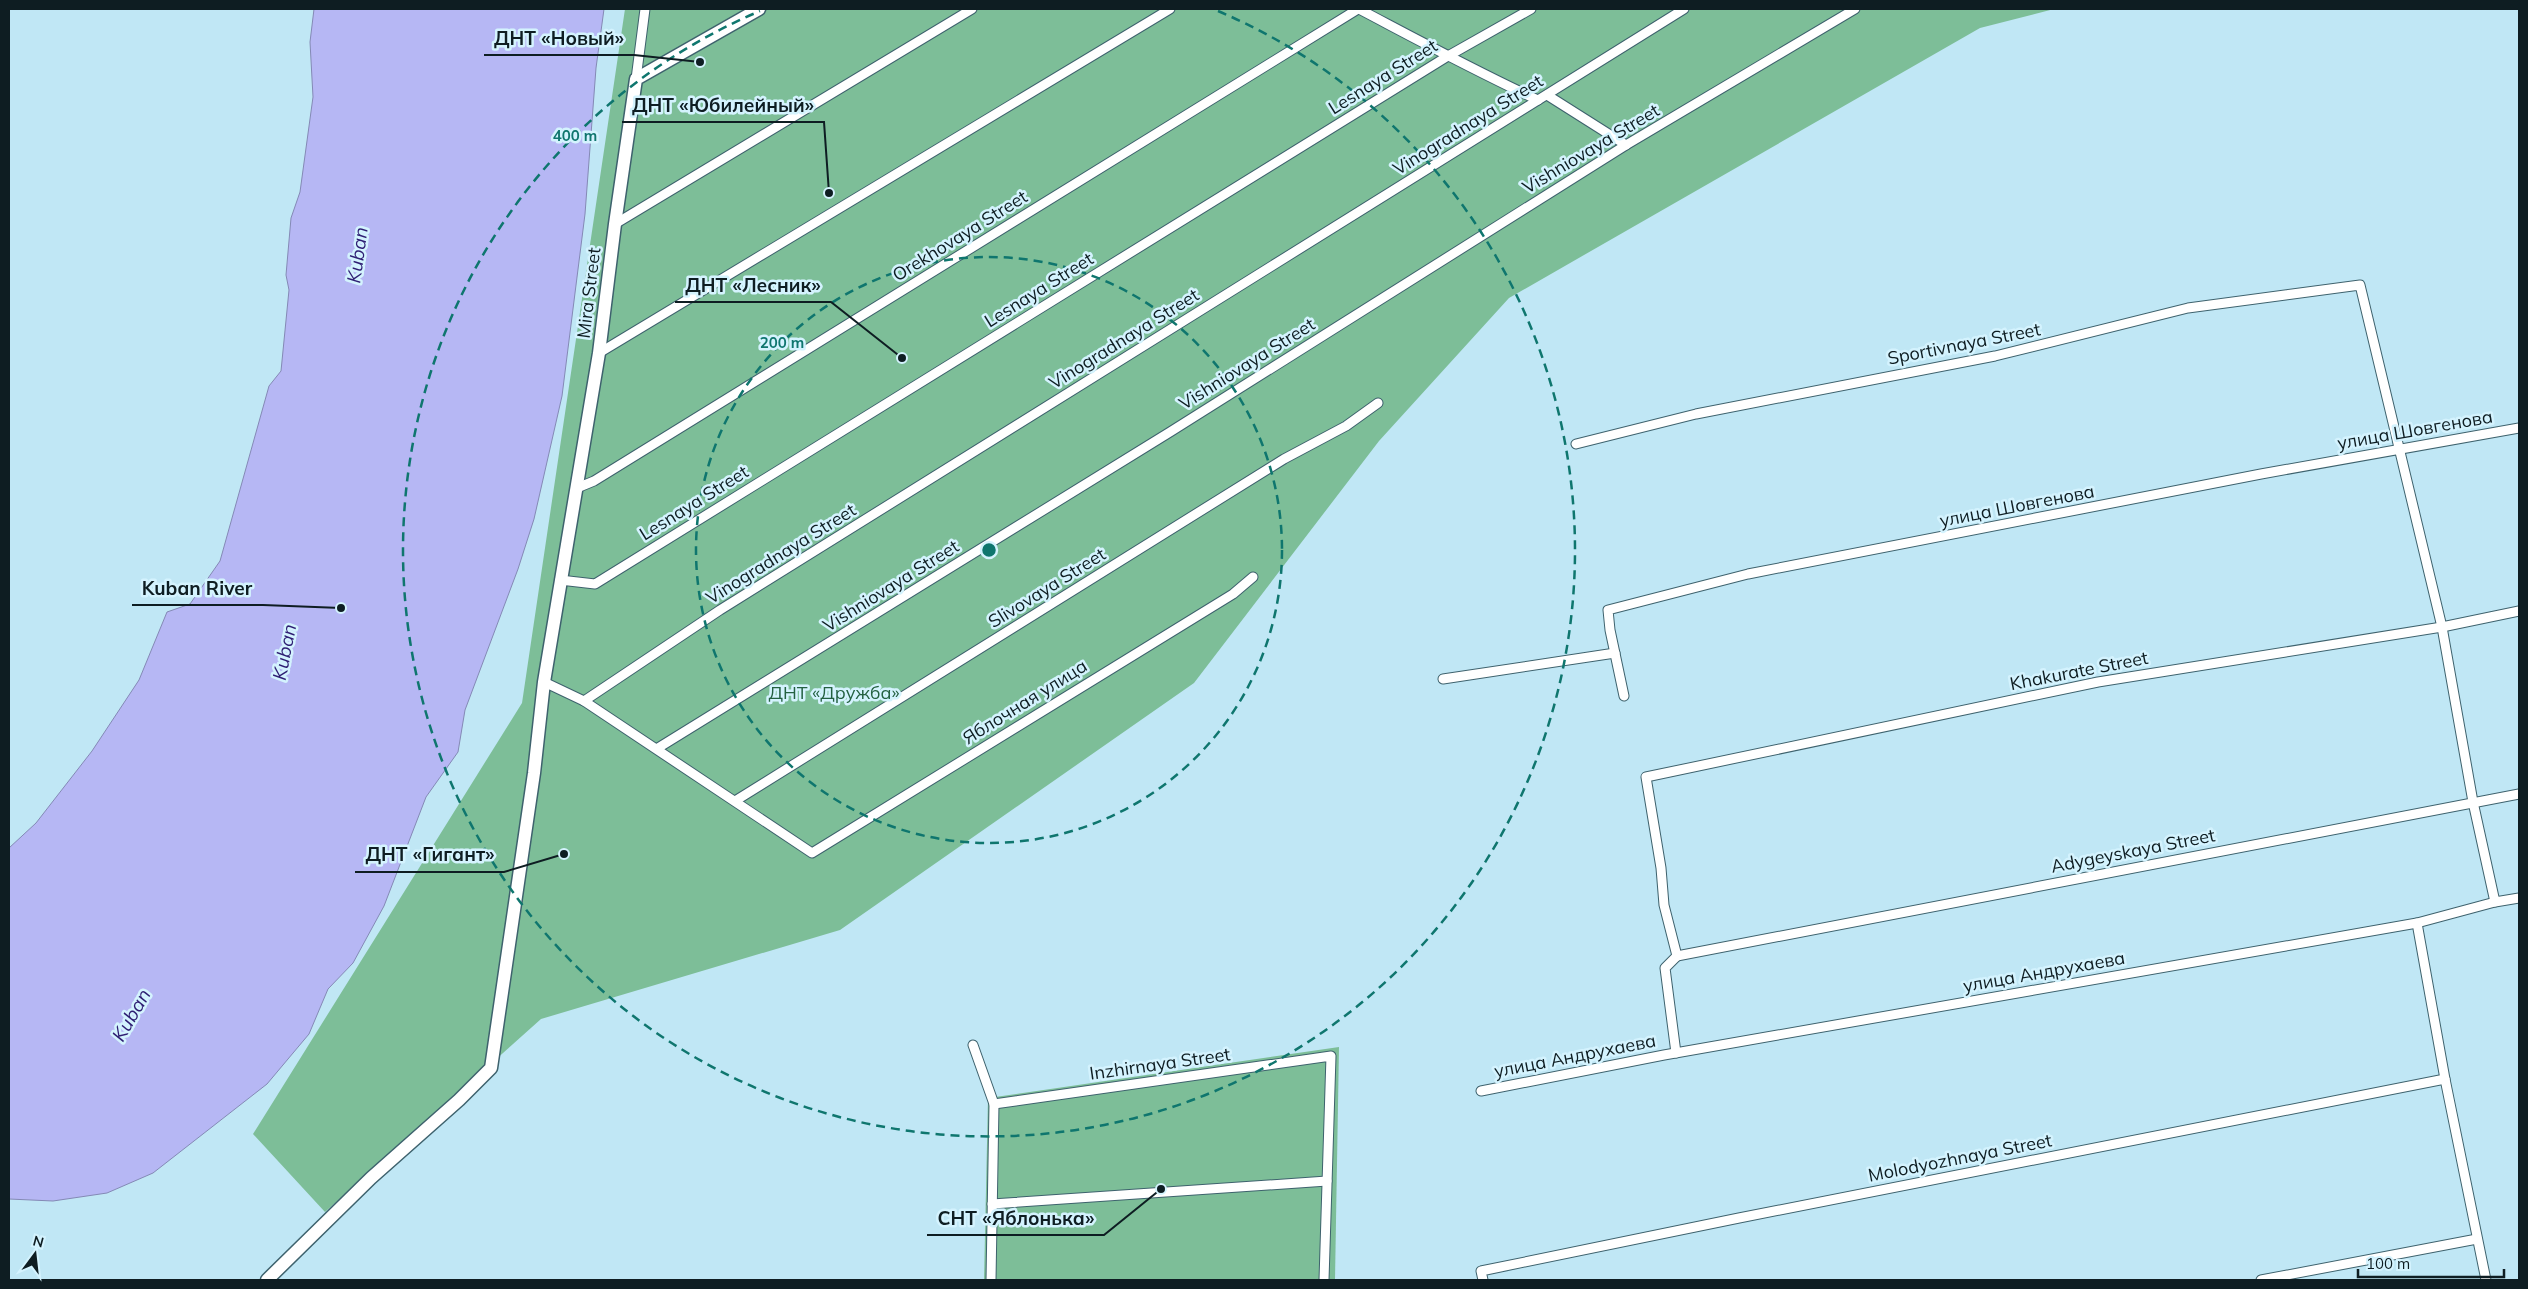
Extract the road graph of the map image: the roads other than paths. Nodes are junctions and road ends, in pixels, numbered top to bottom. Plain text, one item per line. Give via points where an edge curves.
1 (645, 9) edge
2 (759, 9) edge
3 (972, 9) edge
4 (1170, 9) edge
5 (1358, 9) edge
6 (1531, 9) edge
7 (1684, 9) edge
8 (1855, 9) edge
9 (1448, 56) junction
10 (636, 78) junction
11 (1547, 94) junction
12 (1538, 100) junction
13 (1626, 145) junction
14 (615, 224) junction
15 (599, 353) junction
16 (1378, 403) dead end
17 (2519, 428) edge
18 (1576, 444) dead end
19 (2398, 450) junction
20 (576, 488) junction
21 (1254, 577) dead end
22 (560, 580) junction
23 (2519, 611) edge
24 (2442, 627) junction
25 (1615, 652) junction
26 (1443, 679) dead end
27 (544, 682) junction
28 (1624, 696) dead end
29 (584, 701) junction
30 (658, 748) junction
31 (2519, 794) edge
32 (735, 801) junction
33 (2473, 802) junction
34 (2519, 898) edge
35 (2495, 902) junction
36 (2417, 923) junction
37 (1677, 956) junction
38 (973, 1046) dead end
39 (1676, 1054) junction
40 (2445, 1080) junction
41 (1481, 1091) dead end
42 (994, 1104) junction
43 (1327, 1181) junction
44 (992, 1204) junction
45 (2477, 1239) junction
46 (1482, 1276) edge
47 (267, 1280) edge
48 (991, 1280) edge
49 (1324, 1280) edge
50 (2260, 1280) edge
51 (2486, 1280) edge

1 - 10 street, Mira Street
2 - 10 street
3 - 14 street
4 - 15 street
5 - 9 street
5 - 20 street, Orekhovaya Street via 602,476
6 - 9 street, Lesnaya Street
7 - 11 street, Vinogradnaya Street
8 - 13 street, Vishniovaya Street
9 - 12 street
9 - 22 street, Lesnaya Street via 595,584
10 - 14 street, Mira Street
11 - 12 street, Vinogradnaya Street
11 - 13 street
12 - 29 street, Vinogradnaya Street via 720,610
13 - 30 street, Vishniovaya Street
14 - 15 street, Mira Street
15 - 20 street, Mira Street
16 - 32 street, Slivovaya Street via 1346,426 1284,459
17 - 19 street, улица Шовгенова
18 - 19 street, Sportivnaya Street via 1696,414 1995,356 2188,308 2360,285
19 - 24 street
19 - 25 street, улица Шовгенова via 1748,574 1608,610
20 - 22 street, Mira Street
21 - 32 street, Яблочная улица via 1224,599 812,853
22 - 27 street, Mira Street
23 - 24 street, Khakurate Street
24 - 33 street
24 - 37 street, Khakurate Street via 2098,682 1646,777 1664,905
25 - 26 street
25 - 28 street, улица Шовгенова
27 - 29 street
27 - 47 street, Mira Street via 491,1068
29 - 30 street
30 - 32 street
31 - 33 street, Adygeyskaya Street
33 - 35 street
33 - 37 street, Adygeyskaya Street
34 - 35 street, улица Андрухаева
35 - 36 street, улица Андрухаева
36 - 39 street, улица Андрухаева
36 - 40 street
37 - 39 street, улица Андрухаева via 1665,968
38 - 42 street
39 - 41 street, улица Андрухаева
40 - 45 street
40 - 46 street, Molodyozhnaya Street via 1739,1218
42 - 43 street, Inzhirnaya Street via 1331,1056
42 - 44 street
43 - 44 street
43 - 49 street
44 - 48 street
45 - 50 street
45 - 51 street

